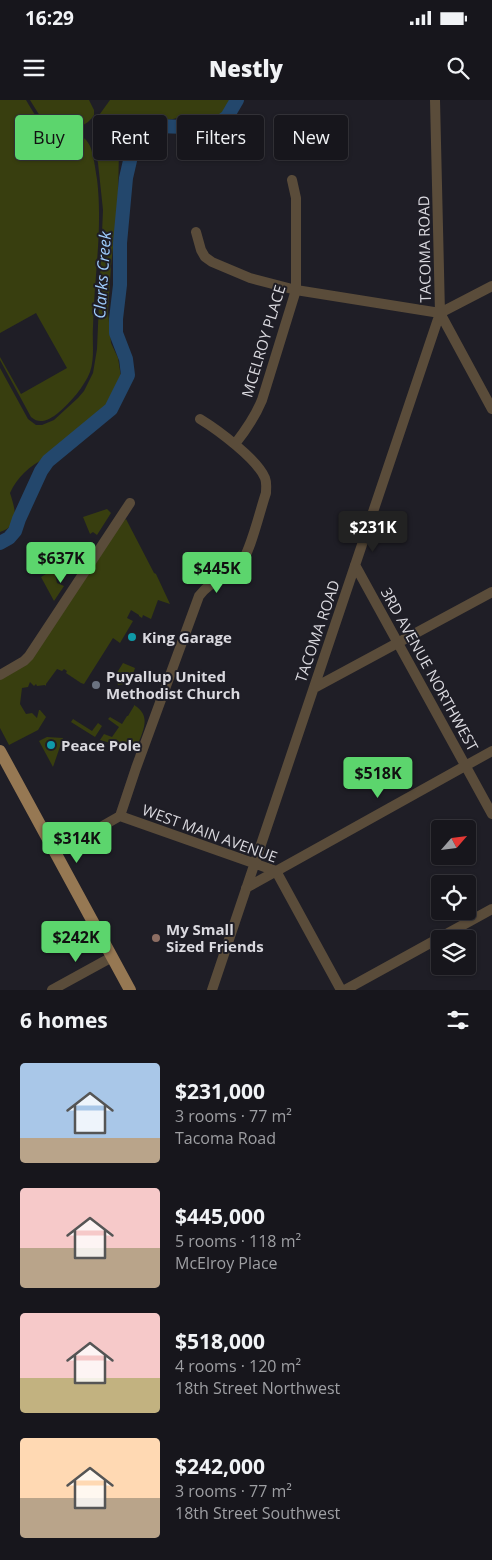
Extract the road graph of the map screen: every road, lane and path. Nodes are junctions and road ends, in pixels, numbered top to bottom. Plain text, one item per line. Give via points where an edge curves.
1 (435, 100) edge
2 (292, 180) dead end
3 (196, 232) dead end
4 (492, 286) edge
5 (296, 290) junction
6 (440, 313) junction
7 (492, 409) edge
8 (200, 419) dead end
9 (235, 444) junction
10 (130, 503) dead end
11 (355, 565) junction
12 (492, 592) edge
13 (399, 642) junction
14 (0, 674) edge
15 (314, 688) junction
16 (0, 751) edge
17 (492, 751) edge
18 (465, 765) junction
19 (492, 814) edge
20 (120, 816) junction
21 (55, 853) junction
22 (255, 862) junction
23 (276, 870) junction
24 (246, 888) junction
25 (492, 909) edge
26 (112, 957) junction
27 (52, 990) edge
28 (130, 990) edge
29 (212, 990) edge
30 (343, 990) edge

1 - 6 street, TACOMA ROAD
2 - 5 street, MCELROY PLACE via 296,198
3 - 5 street via 201,250 212,262 250,278
4 - 6 street
5 - 6 street
5 - 9 street, MCELROY PLACE via 262,400 255,417
6 - 7 street
6 - 11 street, TACOMA ROAD
8 - 9 street
9 - 20 street via 266,479 266,493 258,519 241,563 198,596
10 - 14 street via 29,656
11 - 13 street, 3RD AVENUE NORTHWEST
11 - 15 street, TACOMA ROAD
12 - 13 street
13 - 15 street
13 - 18 street, 3RD AVENUE NORTHWEST
15 - 22 street, TACOMA ROAD
16 - 21 main road
17 - 18 street
18 - 19 street, 3RD AVENUE NORTHWEST
18 - 23 street
20 - 21 street
20 - 22 street, WEST MAIN AVENUE
21 - 26 main road
22 - 23 street, WEST MAIN AVENUE
22 - 24 street, TACOMA ROAD
23 - 24 street
23 - 30 street, WEST MAIN AVENUE
24 - 29 street, TACOMA ROAD
25 - 30 street
26 - 27 street
26 - 28 main road

